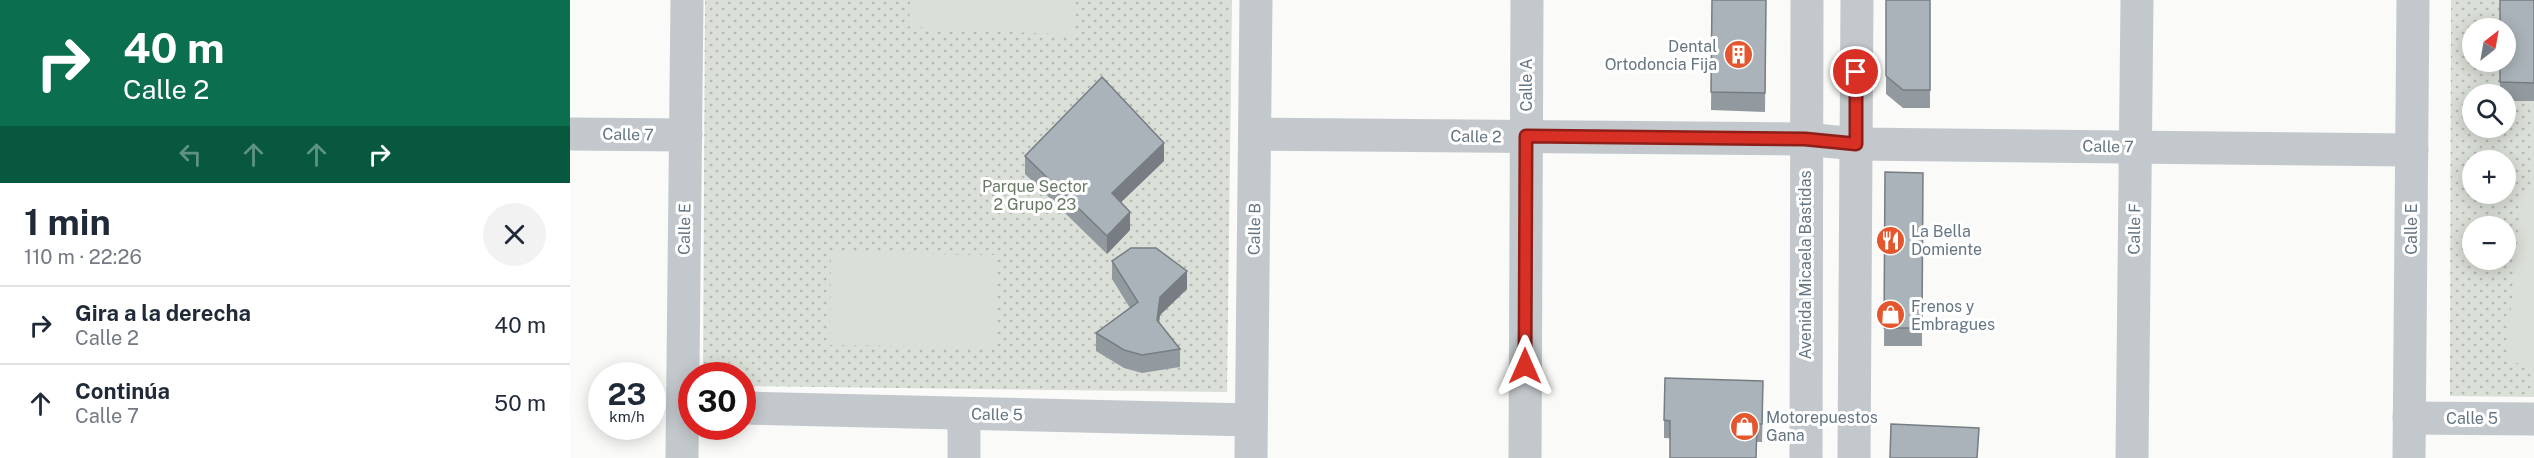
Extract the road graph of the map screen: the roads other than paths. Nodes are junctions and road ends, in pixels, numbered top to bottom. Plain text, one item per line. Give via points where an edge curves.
1 (687, 0) edge
2 (1256, 0) edge
3 (1527, 0) edge
4 (1807, 0) edge
5 (1857, 0) edge
6 (2137, 0) edge
7 (2413, 0) edge
8 (570, 134) edge
9 (1255, 134) junction
10 (686, 135) junction
11 (1526, 136) junction
12 (1805, 139) junction
13 (1856, 144) junction
14 (2135, 147) junction
15 (2412, 150) junction
16 (687, 362) edge
17 (756, 408) edge
18 (964, 414) junction
19 (2409, 418) junction
20 (2534, 419) edge
21 (1251, 420) junction
22 (684, 440) edge
23 (682, 458) edge
24 (964, 458) edge
25 (1251, 458) edge
26 (1524, 458) edge
27 (1806, 458) edge
28 (1854, 458) edge
29 (2132, 458) edge
30 (2409, 458) edge

1 - 10 street, Calle E
2 - 9 street, Calle B
3 - 11 street, Calle A
4 - 12 street, Avenida Micaela Bastidas
5 - 13 street
6 - 14 street, Calle F
7 - 15 street, Calle E
8 - 10 street, Calle 7
9 - 11 street, Calle 2
9 - 21 street, Calle B
10 - 16 street, Calle E
11 - 12 street, Calle 2
11 - 26 street, Calle A
12 - 13 street, Calle 7
12 - 27 street, Avenida Micaela Bastidas
13 - 14 street, Calle 7
13 - 28 street
14 - 15 street, Calle 7
14 - 29 street, Calle F
15 - 19 street, Calle E
17 - 18 street, Calle 5
18 - 21 street, Calle 5
18 - 24 street
19 - 20 street, Calle 5
19 - 30 street, Calle E
21 - 25 street, Calle B
22 - 23 street, Calle E

